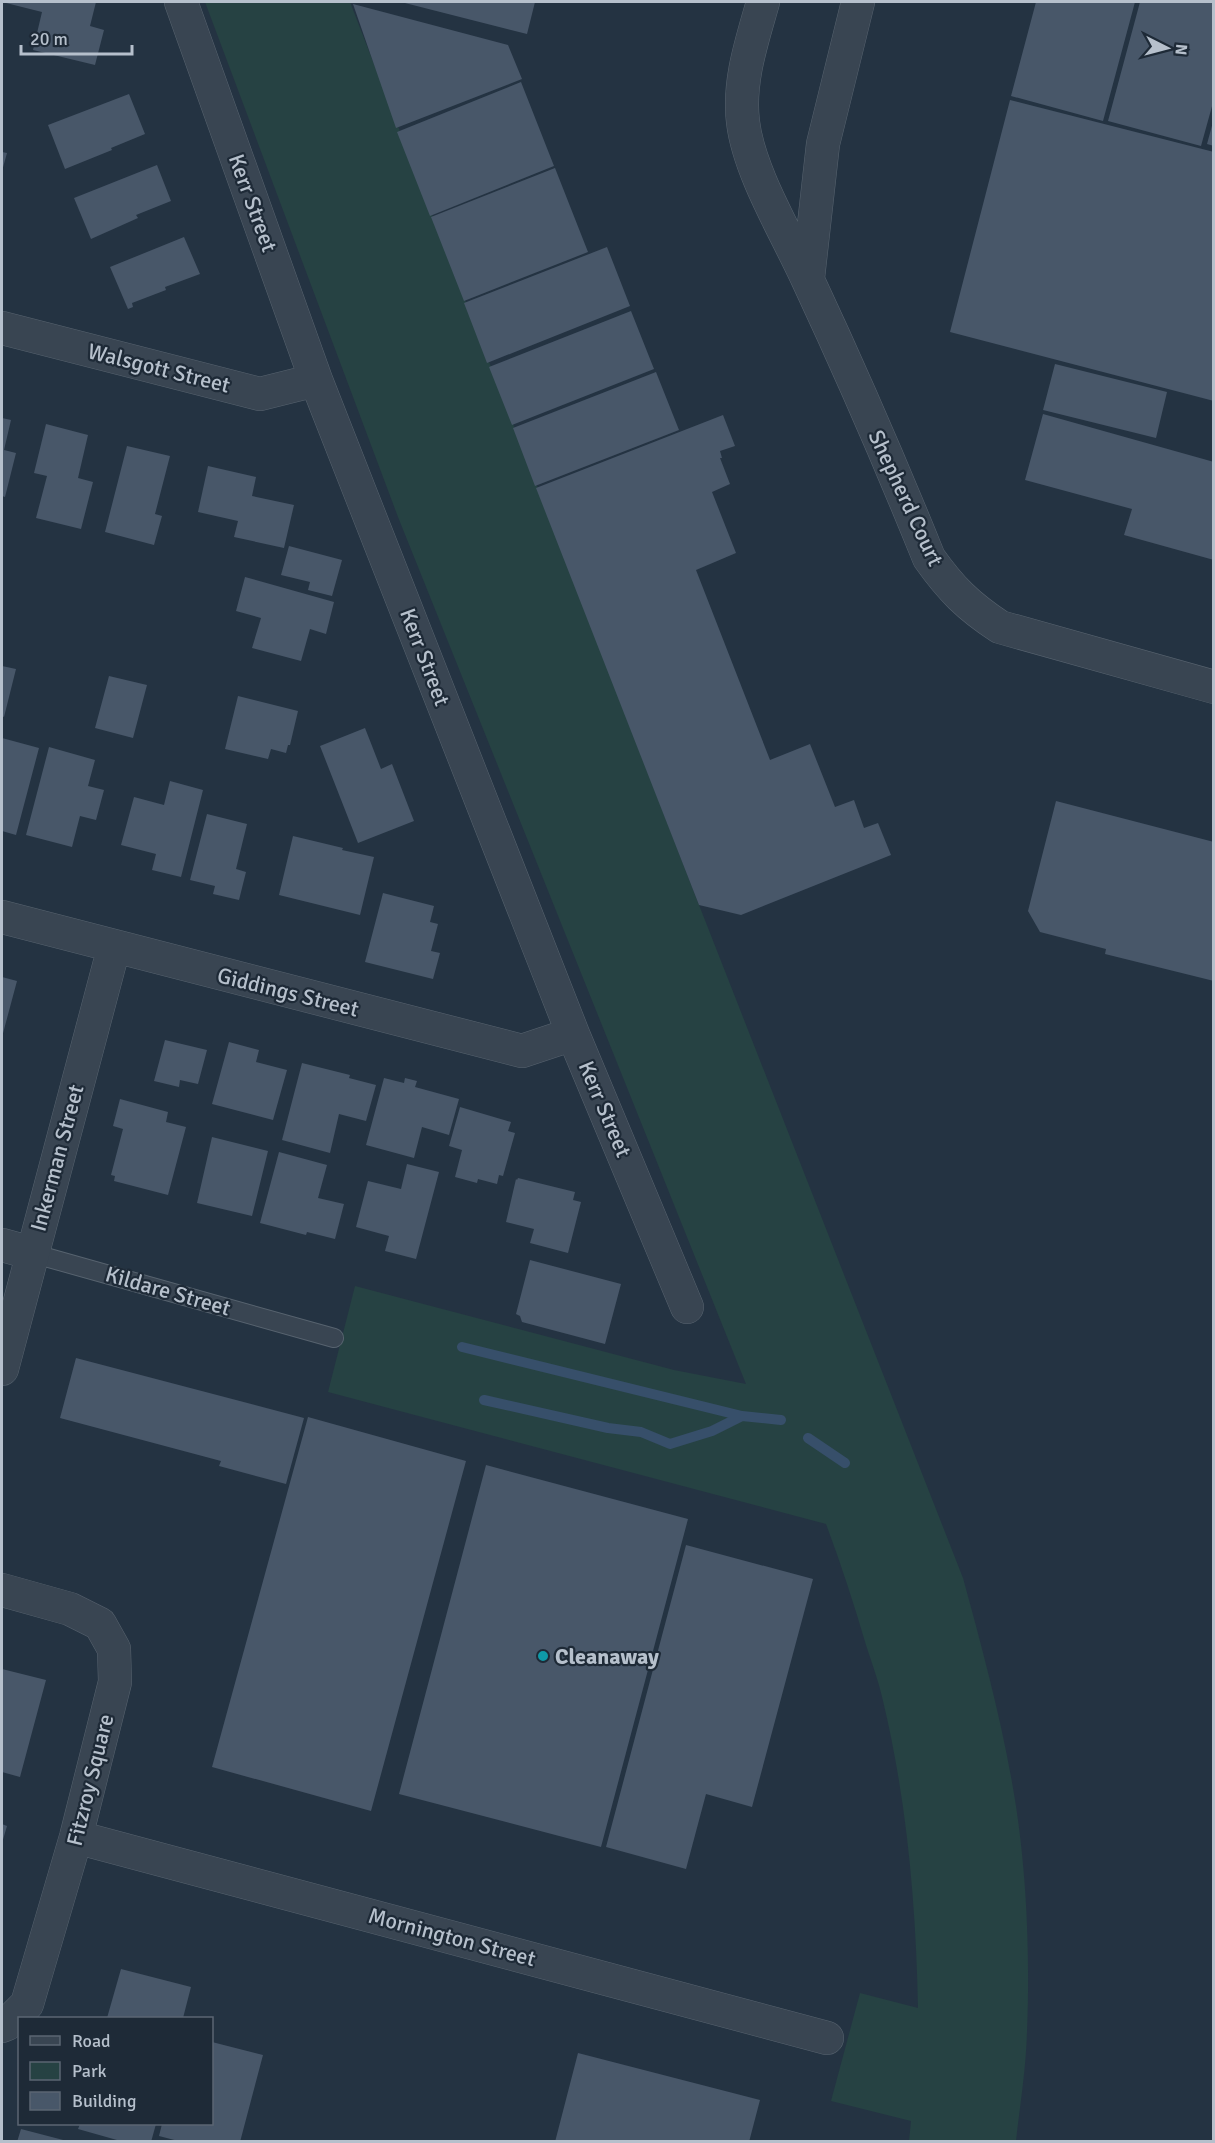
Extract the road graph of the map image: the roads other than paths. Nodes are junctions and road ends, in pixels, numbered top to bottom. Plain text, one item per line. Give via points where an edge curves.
1 (182, 2) edge
2 (763, 2) edge
3 (858, 2) edge
4 (808, 278) junction
5 (2, 328) edge
6 (316, 380) junction
7 (1214, 687) edge
8 (2, 917) edge
9 (114, 947) junction
10 (573, 1034) junction
11 (16, 1249) edge
12 (687, 1307) dead end
13 (334, 1338) dead end
14 (2, 1369) edge
15 (2, 1590) edge
16 (76, 1837) junction
17 (2, 2026) edge
18 (827, 2038) dead end

1 - 6 street, Kerr Street
2 - 4 street, Shepherd Court via 745,72 743,123 753,162
3 - 4 street via 824,144
4 - 7 street, Shepherd Court via 929,558 950,587 1000,627
5 - 6 street, Walsgott Street via 260,394
6 - 10 street, Kerr Street
8 - 9 street, Giddings Street
9 - 10 street, Giddings Street via 522,1051
9 - 11 street, Inkerman Street
10 - 12 street, Kerr Street
11 - 13 lane, Kildare Street
11 - 14 street, Inkerman Street
15 - 16 street, Fitzroy Square via 70,1609 100,1624 114,1649 115,1682
16 - 17 street, Fitzroy Square via 27,2004
16 - 18 street, Mornington Street

